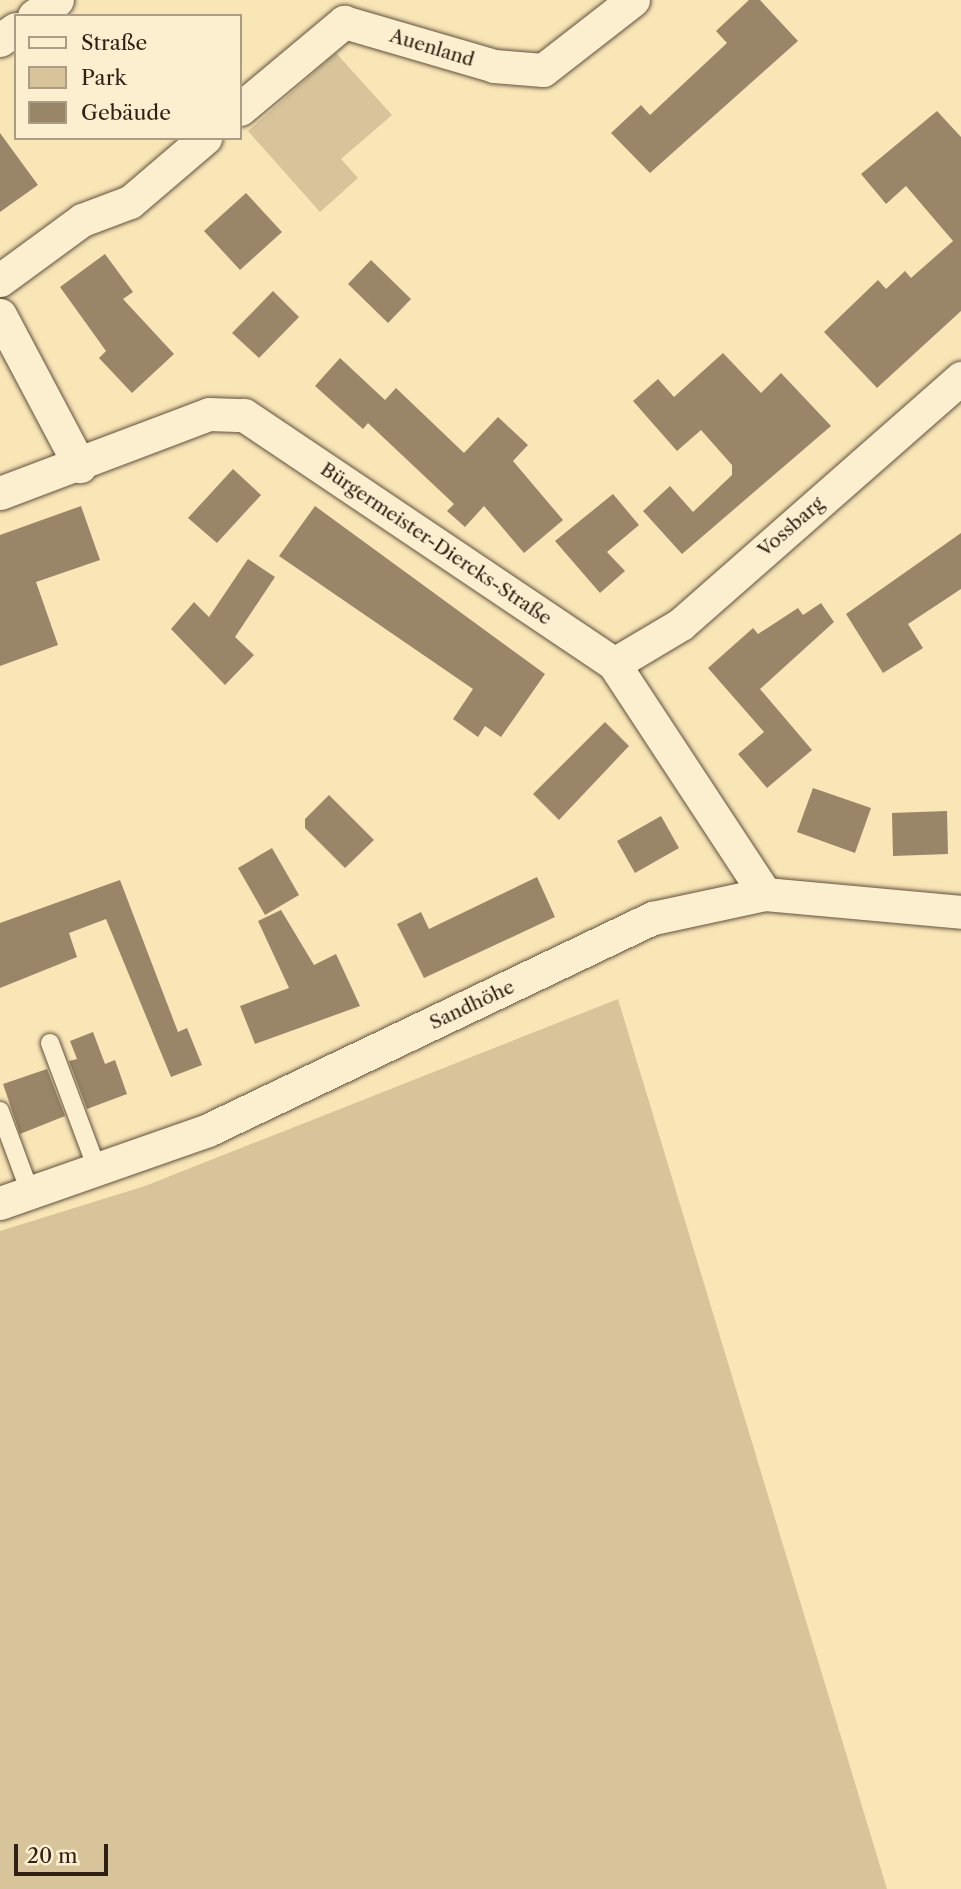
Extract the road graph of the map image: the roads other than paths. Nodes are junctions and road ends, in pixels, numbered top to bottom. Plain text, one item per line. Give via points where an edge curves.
1 (57, 0) edge
2 (633, 0) edge
3 (37, 14) edge
4 (242, 107) edge
5 (203, 140) edge
6 (0, 280) edge
7 (0, 315) edge
8 (961, 378) edge
9 (80, 466) junction
10 (0, 493) edge
11 (614, 664) junction
12 (765, 894) junction
13 (961, 912) edge
14 (50, 1043) dead end
15 (0, 1111) edge
16 (97, 1169) junction
17 (15, 1198) edge

1 - 3 street
2 - 4 street, Auenland via 576,51 543,70 494,66 344,22
5 - 6 street via 130,202 82,220
7 - 9 street
8 - 11 street, Vossbarg via 681,624
9 - 10 street, Bürgermeister-Diercks-Straße
9 - 11 street, Bürgermeister-Diercks-Straße via 209,414 244,415
11 - 12 street, Bürgermeister-Diercks-Straße
12 - 13 street, Sandhöhe
12 - 16 street, Sandhöhe via 653,918 208,1130
14 - 16 lane
15 - 17 lane
16 - 17 street, Sandhöhe

